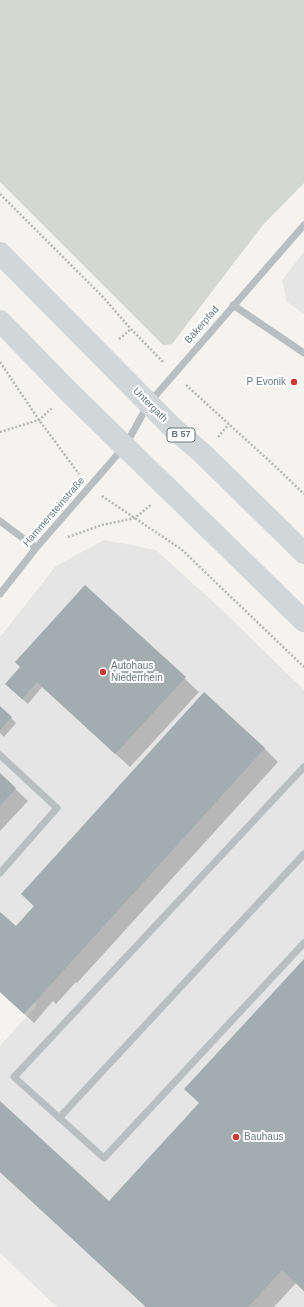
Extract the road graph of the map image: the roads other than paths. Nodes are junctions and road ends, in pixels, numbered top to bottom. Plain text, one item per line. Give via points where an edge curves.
1 (304, 224) edge
2 (0, 252) edge
3 (233, 305) junction
4 (0, 321) edge
5 (304, 353) edge
6 (148, 403) junction
7 (125, 446) junction
8 (0, 521) edge
9 (36, 548) junction
10 (304, 553) edge
11 (0, 594) edge
12 (304, 621) edge
13 (0, 755) edge
14 (304, 768) edge
15 (304, 854) edge
16 (0, 873) edge
17 (304, 943) edge
18 (59, 1118) junction

1 - 3 street, Bäkerpfad
2 - 6 main road, Untergath / B 57
3 - 5 street
3 - 6 street, Bäkerpfad
4 - 7 main road
6 - 7 street, Bäkerpfad
6 - 10 main road, Untergath / B 57
7 - 9 street, Hammersteinstraße
7 - 12 main road
8 - 9 street
9 - 11 street, Hammersteinstraße
13 - 16 street via 57,808
14 - 18 street via 14,1076
15 - 18 street
17 - 18 street via 104,1158

